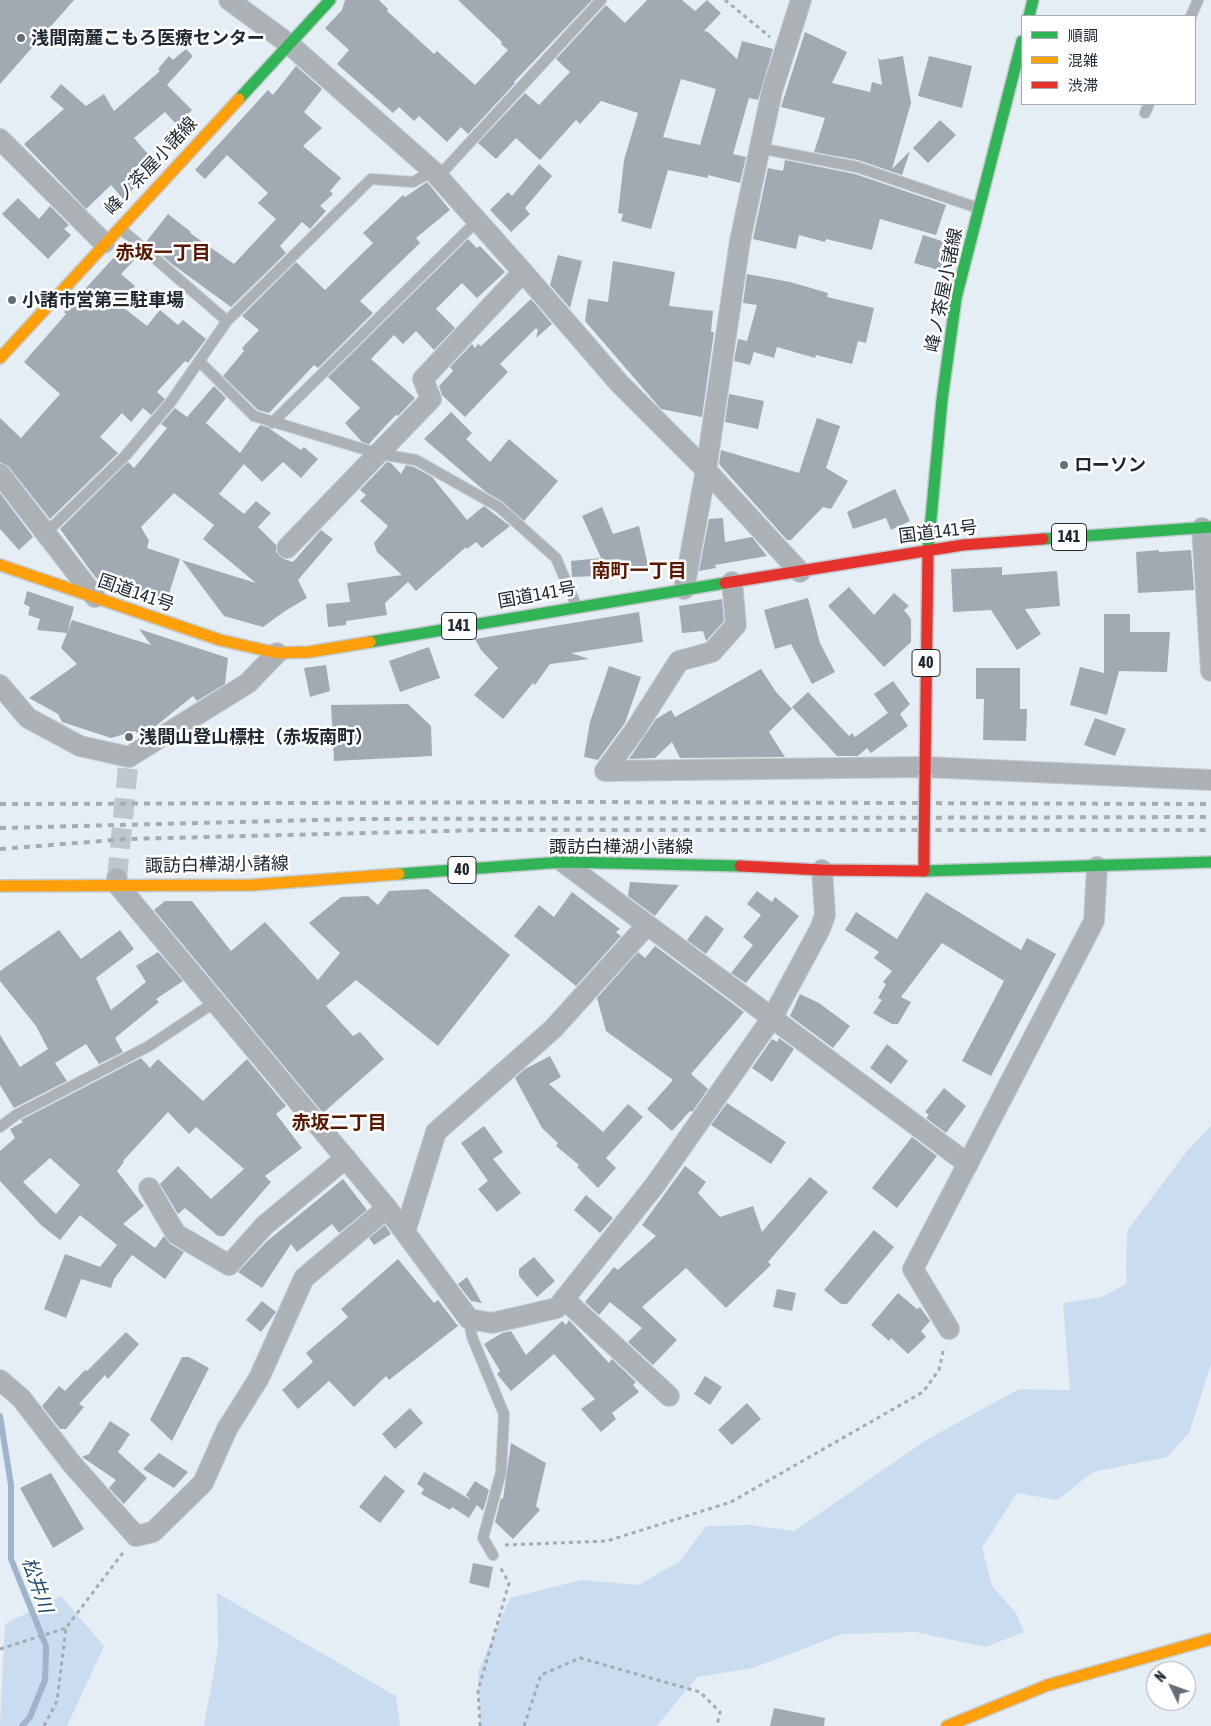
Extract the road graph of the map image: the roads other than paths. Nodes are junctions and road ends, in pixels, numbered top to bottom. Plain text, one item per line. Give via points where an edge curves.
1 (229, 0) edge
2 (330, 0) edge
3 (601, 0) edge
4 (801, 0) edge
5 (1033, 0) edge
6 (1198, 0) edge
7 (1029, 15) edge
8 (1191, 15) edge
9 (289, 44) junction
10 (1021, 45) edge
11 (0, 139) edge
12 (759, 148) junction
13 (436, 174) junction
14 (979, 208) junction
15 (477, 221) junction
16 (119, 227) junction
17 (104, 243) junction
18 (523, 272) junction
19 (227, 321) junction
20 (0, 358) edge
21 (199, 361) junction
22 (272, 424) junction
23 (380, 454) junction
24 (706, 470) junction
25 (0, 474) edge
26 (1207, 528) edge
27 (46, 533) junction
28 (288, 548) dead end
29 (928, 551) junction
30 (0, 565) edge
31 (800, 572) junction
32 (732, 582) junction
33 (684, 589) junction
34 (95, 597) junction
35 (577, 606) junction
36 (277, 653) junction
37 (1211, 671) edge
38 (0, 685) edge
39 (925, 771) junction
40 (1211, 780) edge
41 (563, 862) junction
42 (1211, 862) edge
43 (1097, 867) junction
44 (822, 870) junction
45 (924, 871) junction
46 (117, 881) junction
47 (0, 886) edge
48 (647, 925) junction
49 (215, 1002) junction
50 (772, 1018) junction
51 (0, 1127) edge
52 (346, 1158) junction
53 (968, 1164) junction
54 (149, 1188) dead end
55 (387, 1208) junction
56 (405, 1232) junction
57 (564, 1299) junction
58 (468, 1319) junction
59 (949, 1329) road end
60 (0, 1380) edge
61 (669, 1396) dead end
62 (492, 1551) road end
63 (1211, 1639) edge
64 (947, 1726) edge

1 - 9 street
2 - 9 main road, 峰ノ茶屋小諸線
3 - 13 lane
4 - 12 street via 784,47
5 - 7 main road
6 - 8 lane
9 - 13 street
9 - 16 main road, 峰ノ茶屋小諸線
10 - 14 main road, 峰ノ茶屋小諸線
11 - 17 street
12 - 14 lane via 857,167
12 - 24 street via 740,241
13 - 15 street
13 - 19 lane via 413,182 371,179
14 - 29 main road, 峰ノ茶屋小諸線 via 954,316 942,400
15 - 18 street
15 - 22 lane
16 - 17 main road, 峰ノ茶屋小諸線
16 - 19 lane
17 - 20 main road, 峰ノ茶屋小諸線
18 - 23 street via 423,379 431,399
18 - 24 street via 619,383
19 - 21 lane
21 - 22 lane via 254,416
21 - 27 lane via 126,455
22 - 23 lane
23 - 28 street
23 - 35 lane via 416,460 499,506 556,558
24 - 31 street
24 - 33 street
25 - 27 street
26 - 29 main road, 国道141号 / 141 via 1022,540
26 - 37 street
27 - 34 street
29 - 31 main road, 国道141号 / 141
29 - 39 main road, 40
30 - 34 main road, 国道141号 / 141
31 - 32 main road, 国道141号 / 141
32 - 33 main road, 国道141号 / 141
32 - 39 street via 736,625 712,652 679,660 605,771
33 - 35 main road, 国道141号 / 141
34 - 36 main road, 国道141号 / 141 via 220,640
35 - 36 main road, 国道141号 / 141 via 309,652
36 - 38 street via 248,683 129,757 80,746 28,718
39 - 40 street
39 - 45 main road, 40, bridge
41 - 44 main road, 諏訪白樺湖小諸線 / 40
41 - 46 main road, 諏訪白樺湖小諸線 / 40 via 252,885
41 - 48 street
42 - 43 main road, 諏訪白樺湖小諸線
43 - 45 main road, 諏訪白樺湖小諸線
43 - 53 street via 1094,921
44 - 45 main road, 諏訪白樺湖小諸線 / 40
44 - 50 street via 823,922
46 - 47 main road, 諏訪白樺湖小諸線 / 40
46 - 49 street
48 - 50 street
48 - 56 street via 553,1029 436,1132
49 - 51 lane via 149,1046 16,1115
49 - 52 street
50 - 53 street
50 - 57 street via 655,1185
52 - 54 street via 265,1225 229,1266 176,1234
52 - 55 street
53 - 59 street via 913,1269
55 - 56 street
55 - 60 street via 304,1278 259,1378 227,1428 203,1483 153,1532 136,1536 72,1464 21,1398
56 - 58 street
57 - 58 street via 557,1308 492,1322
57 - 61 street
58 - 62 lane via 472,1337 504,1414 501,1472 483,1538
63 - 64 main road via 1048,1685

